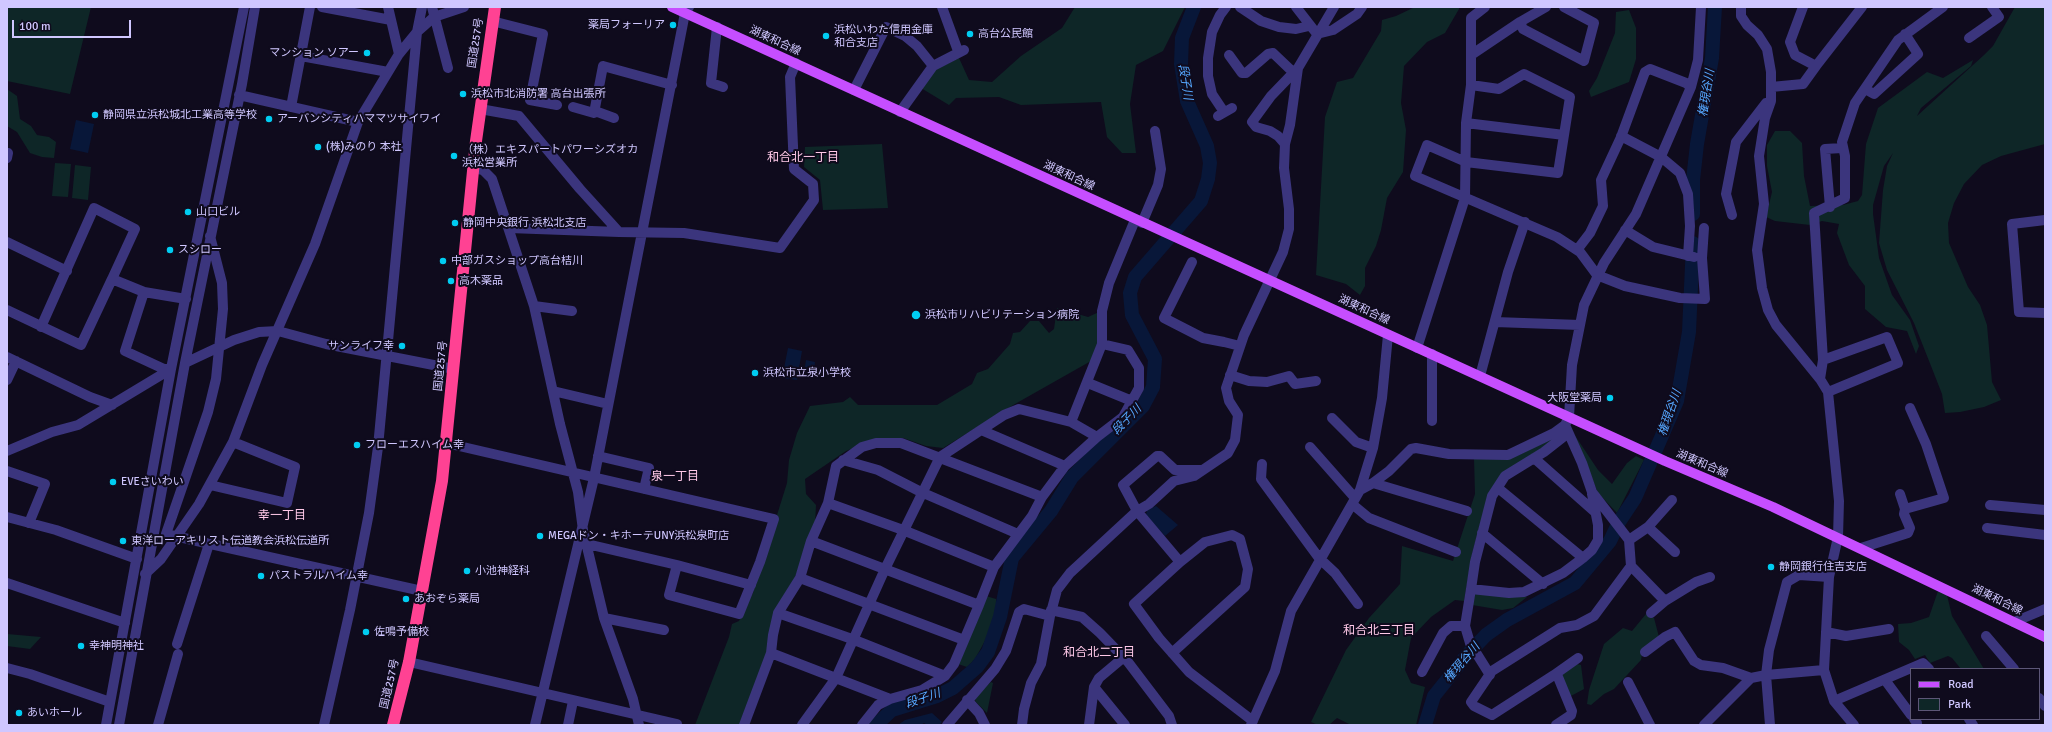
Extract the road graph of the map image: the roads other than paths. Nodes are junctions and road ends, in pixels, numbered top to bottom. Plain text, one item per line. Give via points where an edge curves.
1 (244, 7) edge
2 (255, 7) edge
3 (310, 7) edge
4 (322, 7) edge
5 (388, 7) edge
6 (422, 7) edge
7 (432, 7) edge
8 (464, 7) edge
9 (495, 7) edge
10 (672, 7) edge
11 (942, 7) edge
12 (1226, 7) edge
13 (1240, 7) edge
14 (1296, 7) edge
15 (1334, 7) edge
16 (1362, 7) edge
17 (1485, 7) edge
18 (1546, 7) edge
19 (1564, 7) edge
20 (1702, 7) edge
21 (1741, 7) edge
22 (1803, 7) edge
23 (1862, 7) edge
24 (1943, 7) edge
25 (1992, 7) edge
26 (687, 10) edge
27 (434, 17) junction
28 (391, 20) junction
29 (492, 21) junction
30 (1520, 22) junction
31 (1309, 26) junction
32 (717, 27) junction
33 (417, 32) junction
34 (1317, 34) junction
35 (1905, 34) junction
36 (1969, 38) dead end
37 (399, 54) junction
38 (1228, 55) dead end
39 (1471, 55) junction
40 (301, 56) junction
41 (796, 64) junction
42 (933, 66) junction
43 (1816, 66) junction
44 (448, 68) dead end
45 (1295, 70) junction
46 (388, 72) junction
47 (672, 85) junction
48 (1471, 85) junction
49 (722, 87) dead end
50 (1691, 87) junction
51 (1865, 89) junction
52 (854, 90) junction
53 (1771, 92) junction
54 (239, 95) junction
55 (557, 105) dead end
56 (574, 106) dead end
57 (291, 107) junction
58 (480, 109) junction
59 (594, 111) junction
60 (900, 112) junction
61 (1225, 112) dead end
62 (614, 118) dead end
63 (358, 122) junction
64 (1466, 123) junction
65 (1155, 131) dead end
66 (1564, 135) junction
67 (1621, 136) junction
68 (1285, 144) junction
69 (1842, 148) junction
70 (1661, 157) junction
71 (1466, 162) junction
72 (474, 168) junction
73 (1465, 198) junction
74 (1830, 207) junction
75 (1732, 215) dead end
76 (2045, 220) edge
77 (1139, 221) junction
78 (1525, 222) junction
79 (509, 228) junction
80 (1704, 228) dead end
81 (1625, 230) junction
82 (619, 232) junction
83 (643, 232) junction
84 (210, 236) junction
85 (7, 242) edge
86 (1577, 250) junction
87 (1688, 256) junction
88 (1702, 258) junction
89 (1192, 262) dead end
90 (67, 271) junction
91 (1597, 275) junction
92 (112, 279) junction
93 (1269, 280) junction
94 (144, 292) junction
95 (186, 299) junction
96 (534, 306) junction
97 (7, 310) edge
98 (572, 311) dead end
99 (2045, 312) edge
100 (1495, 322) junction
101 (1580, 325) junction
102 (41, 327) junction
103 (278, 330) junction
104 (1388, 334) junction
105 (1102, 344) junction
106 (219, 346) junction
107 (1240, 346) junction
108 (1417, 348) junction
109 (1432, 354) junction
110 (386, 357) junction
111 (12, 359) edge
112 (1823, 360) junction
113 (185, 363) junction
114 (171, 369) junction
115 (454, 369) junction
116 (1230, 376) junction
117 (1480, 376) junction
118 (1820, 379) junction
119 (7, 380) edge
120 (1316, 381) dead end
121 (1088, 383) junction
122 (553, 392) junction
123 (1828, 392) junction
124 (1132, 401) junction
125 (608, 404) junction
126 (112, 405) junction
127 (1910, 408) dead end
128 (1332, 418) dead end
129 (1432, 421) dead end
130 (1071, 422) junction
131 (1567, 425) junction
132 (981, 430) junction
133 (1097, 437) junction
134 (233, 442) junction
135 (446, 443) junction
136 (1310, 447) dead end
137 (1373, 448) junction
138 (7, 451) edge
139 (598, 456) junction
140 (940, 457) junction
141 (1534, 458) junction
142 (844, 460) junction
143 (1262, 464) dead end
144 (1065, 466) junction
145 (1203, 470) junction
146 (7, 471) edge
147 (572, 472) junction
148 (594, 478) junction
149 (1373, 483) junction
150 (210, 485) junction
151 (1498, 488) junction
152 (644, 489) junction
153 (921, 492) junction
154 (1592, 492) junction
155 (1900, 494) dead end
156 (1042, 497) junction
157 (1356, 497) junction
158 (1672, 500) dead end
159 (828, 503) junction
160 (1990, 505) dead end
161 (1905, 509) junction
162 (1137, 510) junction
163 (2045, 510) edge
164 (1467, 511) dead end
165 (1595, 512) junction
166 (7, 517) edge
167 (29, 524) junction
168 (1648, 526) junction
169 (1987, 528) dead end
170 (583, 530) junction
171 (904, 530) junction
172 (153, 532) junction
173 (1482, 533) junction
174 (1018, 534) junction
175 (2045, 535) edge
176 (171, 536) junction
177 (1627, 537) junction
178 (1838, 537) junction
179 (811, 541) junction
180 (209, 544) junction
181 (587, 544) junction
182 (1861, 548) junction
183 (1456, 552) dead end
184 (1675, 552) dead end
185 (1319, 558) junction
186 (1583, 558) junction
187 (137, 559) junction
188 (1180, 562) junction
189 (677, 565) junction
190 (1631, 566) junction
191 (994, 567) junction
192 (885, 569) junction
193 (145, 574) junction
194 (356, 576) junction
195 (1710, 577) dead end
196 (800, 578) junction
197 (1829, 578) junction
198 (7, 583) edge
199 (1543, 584) junction
200 (751, 585) junction
201 (1471, 589) junction
202 (422, 591) junction
203 (1665, 601) junction
204 (869, 604) junction
205 (1358, 604) dead end
206 (979, 605) junction
207 (2045, 609) edge
208 (778, 613) junction
209 (1050, 613) junction
210 (1651, 613) dead end
211 (604, 618) junction
212 (2014, 622) junction
213 (125, 623) junction
214 (1465, 626) junction
215 (1889, 629) dead end
216 (664, 630) dead end
217 (1826, 632) junction
218 (1986, 636) dead end
219 (2045, 637) edge
220 (852, 639) junction
221 (964, 640) junction
222 (1646, 652) dead end
223 (771, 653) junction
224 (1172, 653) junction
225 (1124, 657) junction
226 (1578, 658) dead end
227 (408, 662) junction
228 (7, 668) edge
229 (1910, 668) edge
230 (1910, 668) edge
231 (1928, 668) edge
232 (2013, 668) edge
233 (1824, 670) junction
234 (1422, 672) dead end
235 (1490, 675) junction
236 (1554, 675) junction
237 (1766, 675) junction
238 (945, 676) junction
239 (836, 678) junction
240 (1751, 678) junction
241 (1884, 680) junction
242 (1628, 682) dead end
243 (1094, 687) junction
244 (542, 693) junction
245 (890, 698) junction
246 (967, 700) junction
247 (574, 701) junction
248 (1834, 701) junction
249 (110, 702) junction
250 (1910, 714) edge
251 (638, 720) edge
252 (104, 723) edge
253 (1252, 723) edge
254 (676, 724) edge
255 (118, 725) edge
256 (158, 725) edge
257 (324, 725) edge
258 (393, 725) edge
259 (535, 725) edge
260 (568, 725) edge
261 (744, 725) edge
262 (802, 725) edge
263 (862, 725) edge
264 (947, 725) edge
265 (985, 725) edge
266 (1022, 725) edge
267 (1089, 725) edge
268 (1125, 725) edge
269 (1172, 725) edge
270 (1556, 725) edge
271 (1650, 725) edge
272 (1704, 725) edge
273 (1770, 725) edge
274 (1854, 725) edge

1 - 95 street
2 - 54 street
3 - 40 street
4 - 28 street
5 - 28 street
6 - 33 street
7 - 27 street
8 - 27 street
9 - 29 highway, 国道257号
10 - 26 main road, 湖東和合線
11 - 42 street via 961,51
12 - 61 street via 1212,32 1208,58 1212,94
13 - 31 street via 1261,21 1279,27 1296,29
14 - 31 street
15 - 34 street
16 - 34 street via 1357,14 1333,30
17 - 39 street via 1470,18
18 - 30 street
19 - 30 street via 1594,23 1584,61 1523,29
20 - 50 street via 1698,60
21 - 53 street via 1741,16 1758,34 1767,49
22 - 43 street via 1790,42 1795,55
23 - 43 street
24 - 35 street
25 - 36 street via 1999,17
26 - 32 main road, 湖東和合線
26 - 47 street
27 - 33 street
27 - 44 street
28 - 37 street
29 - 55 street via 544,34 530,100
29 - 58 highway, 国道257号
30 - 39 street
31 - 34 street
32 - 41 main road, 湖東和合線
32 - 49 street via 710,83
33 - 37 street
33 - 110 street
34 - 45 street
35 - 51 street via 1898,40
35 - 51 street via 1918,54 1874,94
37 - 46 street
38 - 45 street via 1242,73 1246,73 1268,54 1273,53
39 - 48 street
40 - 46 street
40 - 57 street
41 - 52 main road, 湖東和合線
41 - 83 street via 790,77 794,169 813,184 814,200 780,248 684,233
42 - 52 street via 905,36 886,27
42 - 60 street
43 - 53 street via 1803,84
45 - 68 street via 1290,125
45 - 68 street via 1252,122 1256,127 1278,136
46 - 63 street
47 - 59 street via 603,66
47 - 83 street
48 - 64 street
48 - 66 street via 1499,89 1524,74 1570,98
50 - 67 street via 1650,69 1645,72
50 - 70 street
51 - 69 street via 1855,103
52 - 60 main road, 湖東和合線
53 - 75 street via 1736,142 1726,194
53 - 118 street via 1759,156 1764,204 1757,250 1758,268 1768,310 1776,325
54 - 57 street
54 - 84 street
56 - 59 street
57 - 63 street
58 - 72 highway, 国道257号
58 - 82 street via 519,116 580,190
59 - 62 street
60 - 77 main road, 湖東和合線
63 - 103 street via 326,216
64 - 66 street
64 - 71 street
65 - 77 street via 1161,169 1158,185
66 - 71 street via 1558,173
67 - 70 street
67 - 86 street via 1601,180 1603,206 1590,234
68 - 93 street via 1284,168 1289,229 1283,252
69 - 74 street via 1845,156 1845,198
69 - 74 street via 1825,149
70 - 81 street via 1636,214
70 - 87 street via 1680,173 1688,194
71 - 73 street
71 - 73 street via 1427,145 1415,176
72 - 79 street via 483,170 492,179
72 - 115 highway, 国道257号
73 - 78 street
73 - 108 street
74 - 112 street via 1814,213
76 - 99 street via 2012,224 2019,312
77 - 93 main road, 湖東和合線
77 - 105 street via 1109,283 1102,311
78 - 86 street
78 - 100 street
79 - 82 street
79 - 96 street
80 - 88 street
81 - 87 street via 1652,247
81 - 91 street
82 - 83 street
83 - 125 street
84 - 106 street via 222,283 223,309
84 - 113 street
85 - 90 street
86 - 91 street
87 - 88 street
88 - 91 street via 1705,298 1680,298 1625,286
89 - 107 street via 1164,318 1203,338
90 - 92 street via 94,208 135,229
90 - 102 street
91 - 101 street via 1584,305
92 - 94 street
92 - 102 street via 81,345
93 - 104 main road, 湖東和合線
93 - 107 street
94 - 95 street
94 - 114 street via 125,351 164,369
95 - 114 street
96 - 98 street
96 - 122 street
97 - 102 street
100 - 101 street
100 - 117 street
101 - 131 street via 1572,365
103 - 106 street via 259,332
103 - 110 street
103 - 134 street
104 - 108 main road, 湖東和合線
104 - 137 street via 1382,398
105 - 121 street
105 - 124 street via 1128,350 1139,368 1139,388
106 - 113 street
106 - 176 street via 216,379 208,412
107 - 116 street
108 - 109 main road, 湖東和合線
109 - 117 main road, 湖東和合線
109 - 129 street
110 - 115 street
110 - 194 street via 369,513
111 - 119 street
111 - 126 street
112 - 118 street
112 - 123 street via 1886,337 1898,363
113 - 172 street
114 - 126 street
114 - 187 street
115 - 135 highway, 国道257号
116 - 120 street via 1266,382 1289,376 1295,384
116 - 145 street via 1226,388 1229,401 1238,415 1235,440 1228,453
117 - 131 main road, 湖東和合線
118 - 123 street
121 - 124 street
121 - 130 street
122 - 125 street
122 - 147 street
123 - 178 street via 1839,501
124 - 133 street via 1123,417
125 - 139 street
126 - 138 street via 78,425 52,432
127 - 161 street via 1926,444 1944,498
128 - 137 street via 1356,442
130 - 132 street via 1019,409 1004,415
130 - 133 street
131 - 141 street via 1544,452
131 - 149 street via 1508,455 1450,454 1411,449
131 - 154 street
131 - 178 main road, 湖東和合線 via 1640,449
132 - 140 street
132 - 144 street
133 - 144 street
134 - 150 street
134 - 150 street via 295,467 288,503
135 - 147 street
135 - 202 highway, 国道257号 via 442,481
136 - 157 street
137 - 157 street
139 - 148 street
139 - 152 street via 648,468
140 - 142 street via 892,442 862,447
140 - 153 street
140 - 156 street
141 - 151 street via 1505,476
141 - 165 street
142 - 153 street via 878,470
142 - 159 street via 836,466
143 - 185 street via 1261,479
144 - 156 street
145 - 162 street via 1194,476 1174,481 1149,504
145 - 162 street via 1175,470 1157,456 1123,485
146 - 167 street via 45,484
147 - 148 street
147 - 170 street via 578,492
148 - 152 street
148 - 170 street
149 - 157 street
149 - 164 street
150 - 176 street
151 - 173 street via 1492,496
151 - 186 street
152 - 200 street via 774,520
153 - 171 street
153 - 174 street
154 - 165 street
154 - 177 street
155 - 161 street
156 - 174 street
157 - 183 street via 1369,518
157 - 185 street
158 - 168 street
159 - 171 street
159 - 179 street
160 - 163 street
161 - 182 street via 1904,514 1910,528 1908,533
162 - 188 street
162 - 209 street via 1070,574 1057,590
165 - 186 street via 1598,540
166 - 167 street
167 - 187 street via 56,530
168 - 177 street
168 - 184 street
169 - 175 street
170 - 181 street
170 - 244 street
171 - 191 street
171 - 192 street
172 - 176 street
172 - 193 street
173 - 199 street
173 - 201 street
174 - 191 street
176 - 180 street
176 - 193 street via 161,559
177 - 190 street
178 - 182 main road, 湖東和合線
178 - 197 street
179 - 192 street
179 - 196 street
180 - 194 street
180 - 256 street via 177,649
181 - 189 street
181 - 211 street
182 - 212 main road, 湖東和合線
185 - 205 street via 1335,573
185 - 253 street via 1291,611 1275,671
186 - 199 street
187 - 213 street
188 - 224 street via 1134,604
188 - 224 street via 1205,542 1232,535 1240,539 1248,569 1245,587
189 - 200 street
189 - 200 street via 669,595 739,614
190 - 203 street
190 - 235 street via 1594,616 1577,625 1560,628 1492,671
191 - 206 street
192 - 204 street
192 - 206 street
193 - 255 street
194 - 202 street
194 - 257 street
195 - 203 street via 1696,582
196 - 204 street
196 - 208 street
197 - 217 street
197 - 237 street via 1799,575 1787,582 1769,650
198 - 213 street
199 - 201 street via 1524,592
201 - 214 street
202 - 227 highway, 国道257号
203 - 210 street
204 - 220 street
204 - 221 street
206 - 221 street
207 - 212 street
208 - 220 street
208 - 223 street
209 - 225 street via 1082,617
209 - 246 street via 1024,608 1019,612 1006,651 995,669
209 - 266 street via 1042,664 1031,683
211 - 216 street
211 - 251 street
212 - 219 main road, 湖東和合線
213 - 249 street
214 - 234 street via 1451,626 1443,633
214 - 235 street via 1470,643
215 - 217 street via 1846,636
217 - 233 street
218 - 232 street
220 - 238 street
220 - 239 street
221 - 238 street via 954,664
222 - 240 street via 1675,632 1694,661
223 - 239 street
223 - 261 street
224 - 253 street via 1189,672
225 - 243 street via 1099,678
225 - 269 street via 1169,716
226 - 236 street
227 - 244 street
227 - 258 highway, 国道257号
228 - 249 street
229 - 231 street via 1923,662
230 - 241 street
233 - 237 street
233 - 248 street
235 - 236 street via 1471,702 1492,715
236 - 270 street via 1558,677 1572,711
237 - 240 street
237 - 273 street
238 - 245 street via 922,690
239 - 245 street
239 - 262 street
240 - 272 street
241 - 248 street
241 - 250 street
242 - 271 street
243 - 267 street
243 - 268 street
244 - 247 street
244 - 259 street
245 - 263 street via 878,706
246 - 264 street
246 - 265 street via 980,713
247 - 251 street
247 - 260 street
248 - 274 street
249 - 252 street
251 - 254 street

